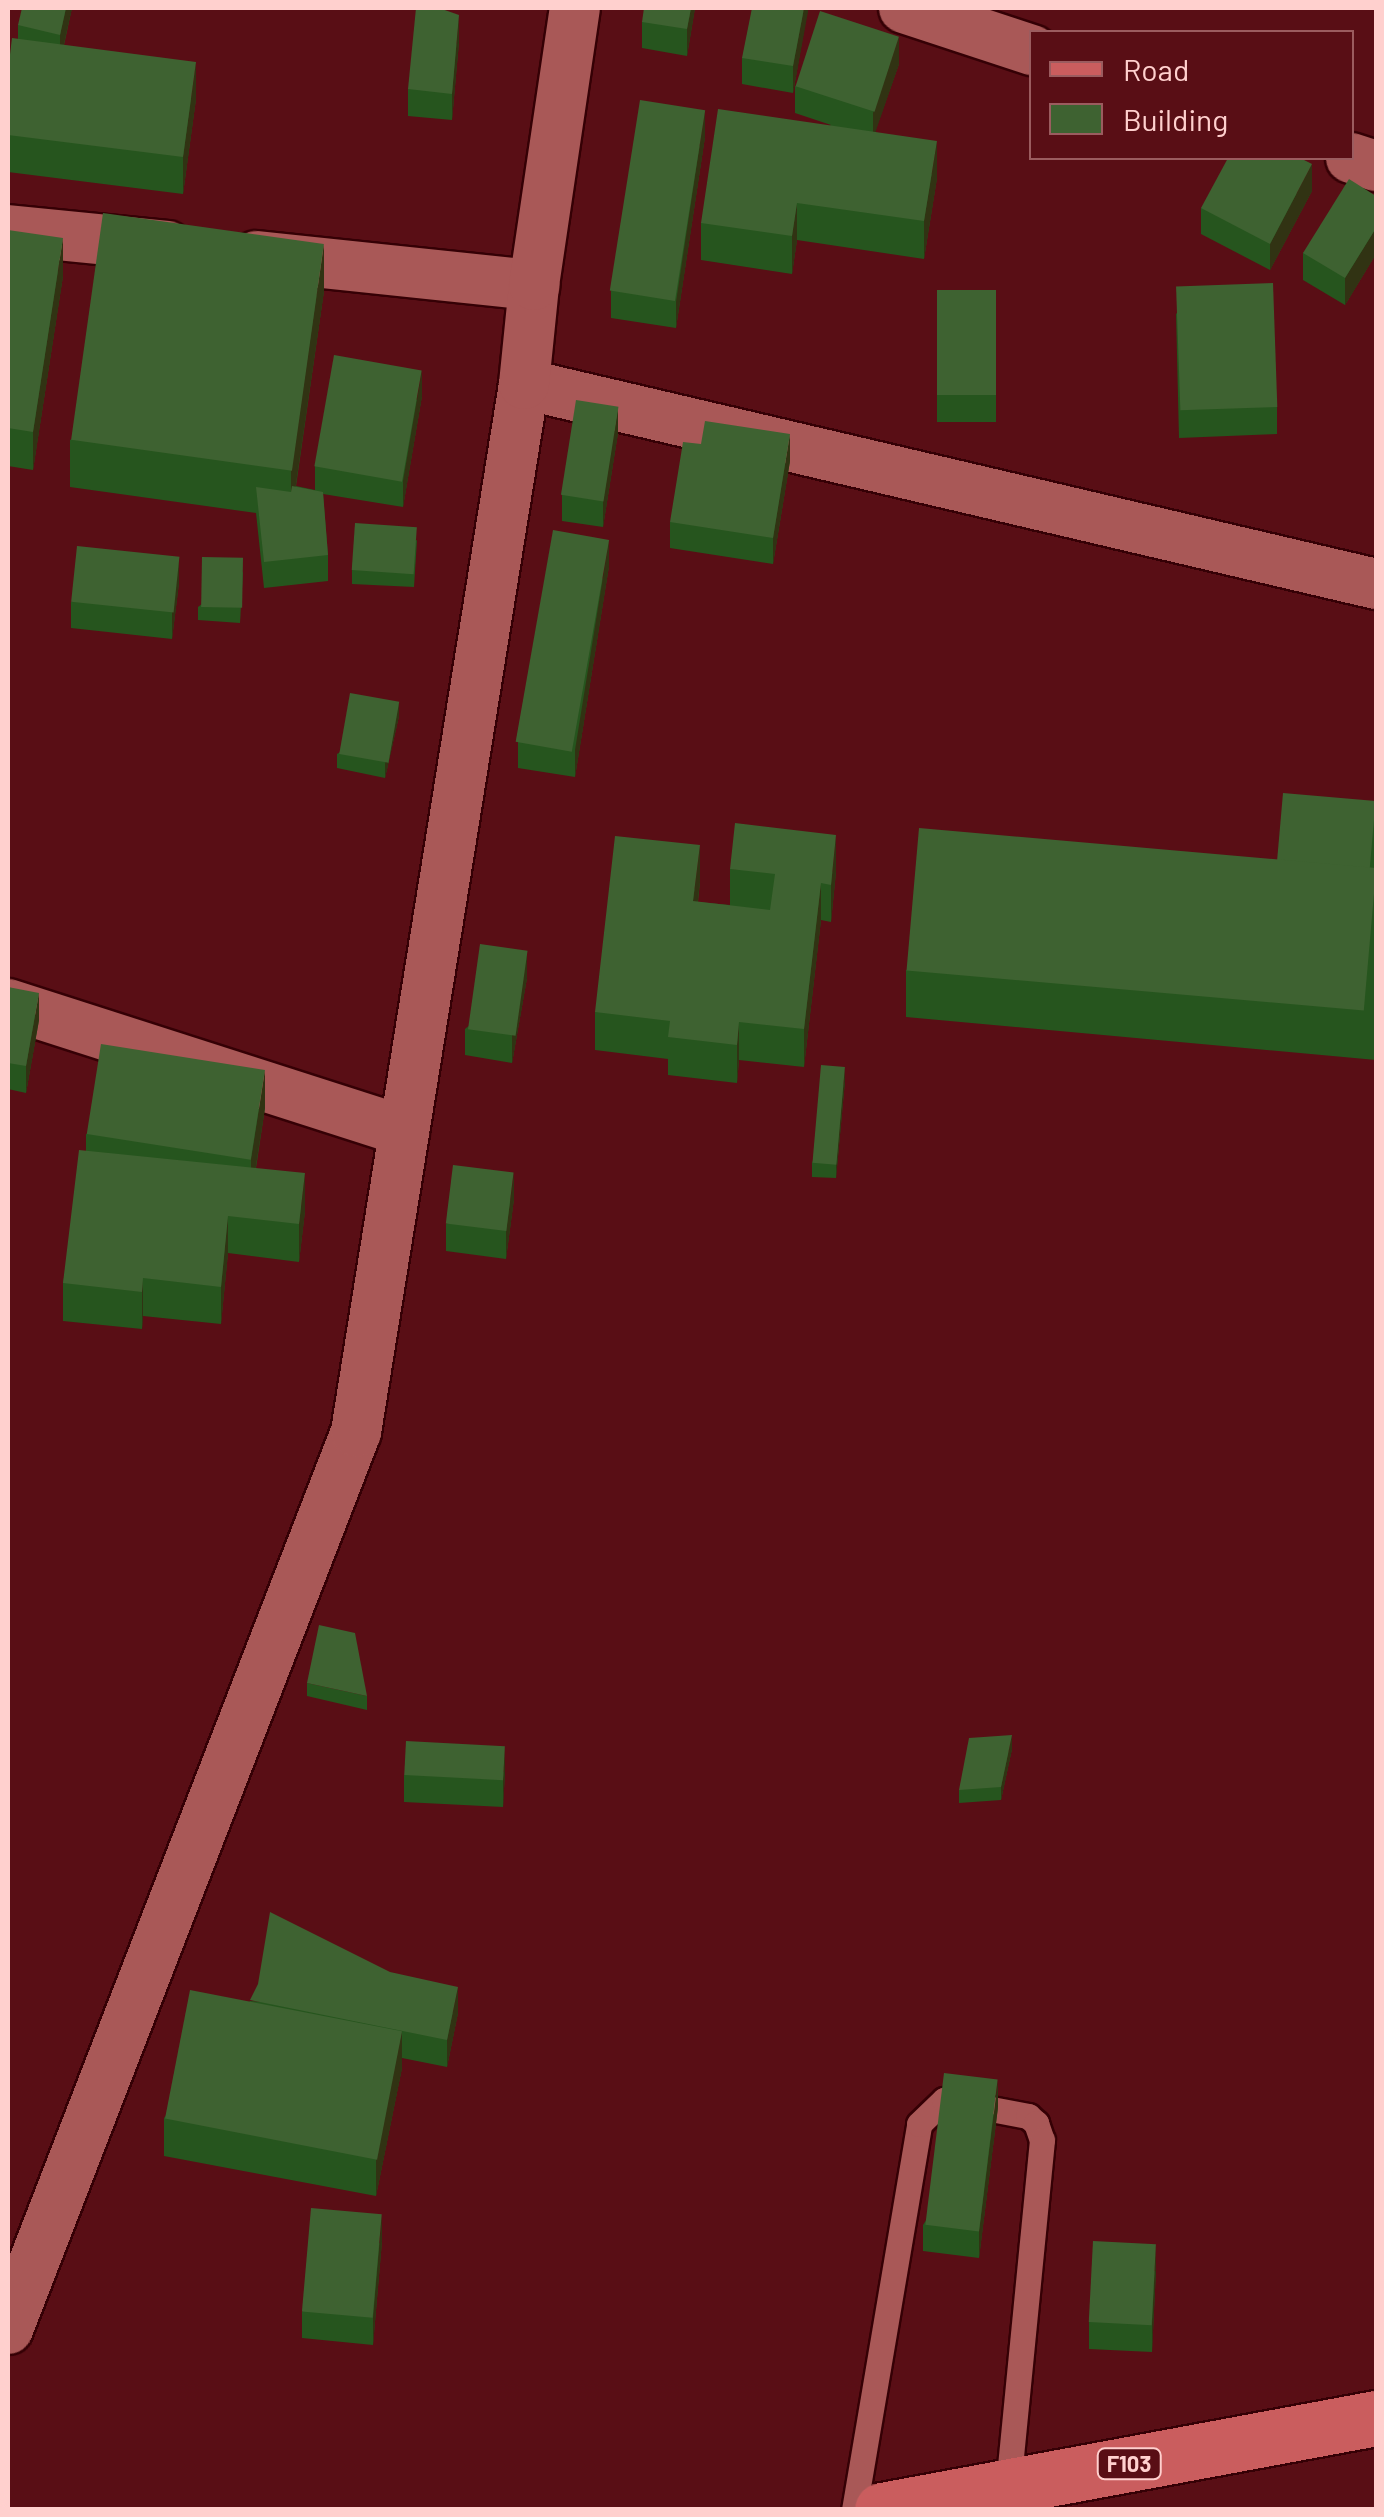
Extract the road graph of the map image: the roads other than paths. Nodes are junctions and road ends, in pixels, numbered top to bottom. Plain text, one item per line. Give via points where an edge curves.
1 (575, 8) edge
2 (904, 8) edge
3 (1029, 49) edge
4 (8, 230) edge
5 (534, 285) junction
6 (524, 384) junction
7 (1376, 584) edge
8 (8, 1004) edge
9 (404, 1131) junction
10 (8, 2329) edge
11 (1376, 2418) edge
12 (1008, 2486) junction
13 (854, 2510) edge
14 (882, 2510) edge

1 - 5 street
2 - 3 street
4 - 5 street
5 - 6 street
6 - 7 street
6 - 9 street
8 - 9 street
9 - 10 street via 356,1432
11 - 12 main road, F103
12 - 13 lane via 1042,2140 1028,2116 944,2100 919,2124
12 - 14 main road, F103

